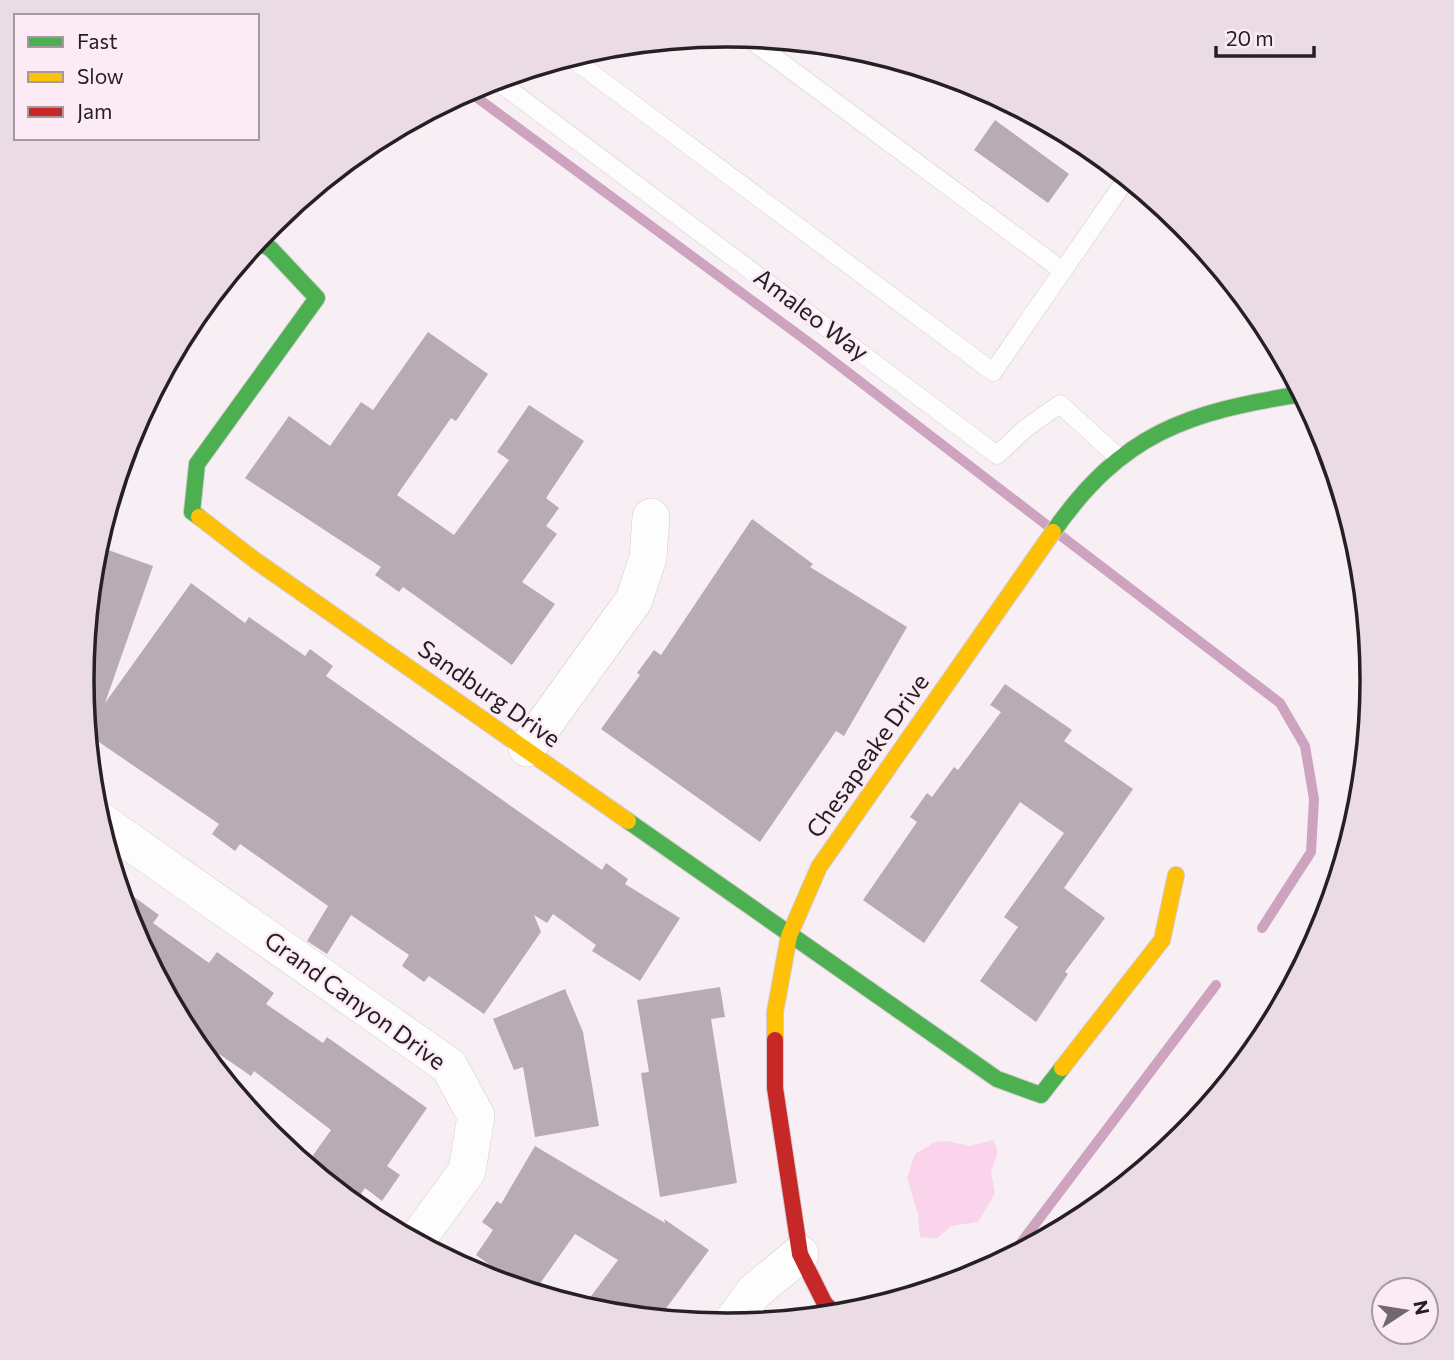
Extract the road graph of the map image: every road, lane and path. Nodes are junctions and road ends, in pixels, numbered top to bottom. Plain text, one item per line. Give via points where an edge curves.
1 (763, 49) edge
2 (580, 65) edge
3 (506, 87) edge
4 (1122, 186) edge
5 (267, 247) edge
6 (1063, 271) junction
7 (1292, 396) edge
8 (1119, 458) junction
9 (651, 517) dead end
10 (527, 748) junction
11 (112, 829) edge
12 (1176, 875) dead end
13 (789, 936) junction
14 (421, 1234) edge
15 (800, 1254) junction
16 (826, 1305) edge
17 (739, 1312) edge

1 - 6 lane
2 - 6 lane via 993,372
3 - 8 lane, Amaleo Way via 997,455 1060,404
4 - 6 lane
5 - 10 street, Sandburg Drive via 317,298 197,464 192,512
7 - 8 street, Chesapeake Drive via 1233,404 1176,423
8 - 13 street, Chesapeake Drive via 1072,505 819,867
9 - 10 street via 648,558 634,600
10 - 13 street, Sandburg Drive
11 - 14 street, Grand Canyon Drive via 449,1066 476,1116 467,1171
12 - 13 street, Sandburg Drive via 1162,940 1041,1096 997,1079
13 - 15 street, Chesapeake Drive via 775,1012 775,1088
15 - 16 street, Chesapeake Drive
15 - 17 street via 754,1292

